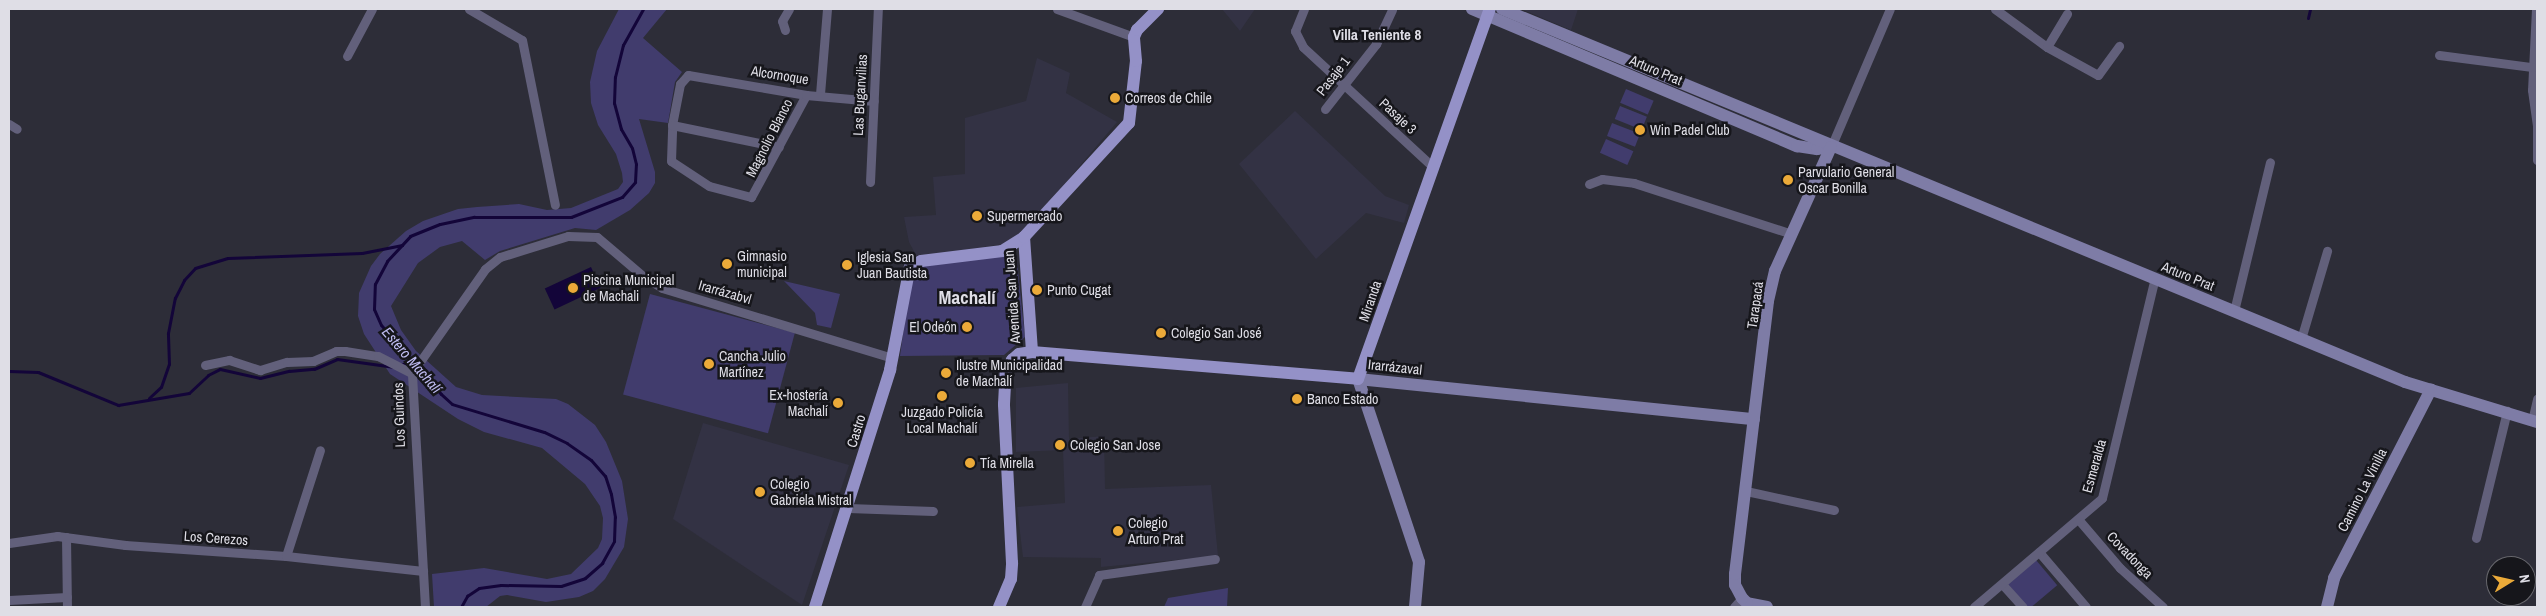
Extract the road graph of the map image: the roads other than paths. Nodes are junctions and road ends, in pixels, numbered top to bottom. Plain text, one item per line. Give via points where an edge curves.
1 (372, 9) edge
2 (469, 9) edge
3 (789, 9) edge
4 (826, 9) edge
5 (878, 9) edge
6 (1057, 9) edge
7 (1158, 9) edge
8 (1304, 9) edge
9 (1392, 9) edge
10 (1472, 9) edge
11 (1502, 9) edge
12 (1890, 9) edge
13 (1996, 9) edge
14 (2536, 9) edge
15 (1489, 12) edge
16 (2067, 14) dead end
17 (785, 30) dead end
18 (1134, 37) junction
19 (2047, 46) junction
20 (2119, 46) dead end
21 (2439, 55) dead end
22 (347, 56) dead end
23 (2532, 67) junction
24 (683, 79) joint
25 (1344, 84) junction
26 (820, 94) junction
27 (806, 95) junction
28 (874, 101) junction
29 (1325, 108) dead end
30 (9, 124) edge
31 (672, 125) junction
32 (2537, 125) edge
33 (17, 129) dead end
34 (779, 147) junction
35 (1831, 147) junction
36 (2537, 160) edge
37 (2270, 162) dead end
38 (1434, 168) junction
39 (870, 182) dead end
40 (1589, 184) dead end
41 (555, 205) dead end
42 (1792, 234) junction
43 (1024, 237) junction
44 (563, 238) joint
45 (2327, 251) dead end
46 (2154, 278) junction
47 (2234, 311) junction
48 (2301, 339) junction
49 (1032, 352) junction
50 (893, 358) junction
51 (205, 364) dead end
52 (412, 372) junction
53 (1358, 379) junction
54 (2431, 389) junction
55 (2537, 399) edge
56 (2507, 411) junction
57 (1754, 419) junction
58 (2536, 420) edge
59 (320, 450) dead end
60 (1746, 492) junction
61 (848, 508) junction
62 (1834, 510) dead end
63 (933, 511) dead end
64 (2078, 519) junction
65 (66, 537) junction
66 (2476, 538) dead end
67 (9, 543) edge
68 (2039, 552) junction
69 (286, 556) junction
70 (1215, 559) dead end
71 (423, 571) junction
72 (2002, 584) junction
73 (67, 597) junction
74 (9, 600) edge
75 (1738, 603) edge
76 (67, 607) edge
77 (425, 607) edge
78 (815, 607) edge
79 (999, 607) edge
80 (1085, 607) edge
81 (1416, 607) edge
82 (1768, 607) edge
83 (1974, 607) edge
84 (2023, 607) edge
85 (2086, 607) edge
86 (2163, 607) edge
87 (2327, 607) edge

1 - 22 street
2 - 41 street via 522,40
3 - 17 street via 782,21
4 - 26 street
5 - 28 street, Las Buganvilias
6 - 18 street
7 - 18 main road
8 - 25 street, Pasaje 3 via 1295,31 1298,39
9 - 25 street, Pasaje 1 via 1376,44
10 - 15 main road, Arturo Prat
11 - 35 main road, Arturo Prat
12 - 35 street, Tarapacá
13 - 19 street
14 - 23 street
15 - 35 main road, Arturo Prat via 1797,146
15 - 38 main road, Miranda
16 - 19 street
18 - 43 main road, Avenida San Juan via 1136,61 1129,123
19 - 20 street via 2098,75
21 - 23 street
23 - 32 street
24 - 27 street, Alcornoque via 695,75
24 - 31 street, Magnolio Blanco
25 - 29 street, Pasaje 1
25 - 38 street, Pasaje 3
26 - 27 street, Alcornoque
26 - 28 street, Alcornoque
27 - 34 street, Magnolio Blanco
28 - 39 street, Las Buganvilias
30 - 33 street
31 - 34 street
31 - 34 street, Magnolio Blanco via 670,157 674,164 709,186 747,198 755,195
32 - 36 street
35 - 42 main road, Tarapacá
35 - 46 main road, Arturo Prat
37 - 47 street
38 - 53 main road, Miranda
40 - 42 street via 1602,179 1634,183
42 - 57 main road, Tarapacá via 1770,288
43 - 49 main road, Avenida San Juan
43 - 50 main road, Castro via 1002,251 914,263 908,270
44 - 50 street, Irarrázabvl via 597,237 642,276 662,288
44 - 52 street, Los Guindos via 492,262
45 - 48 street
46 - 47 main road, Arturo Prat
46 - 64 street, Esmeralda via 2102,498
47 - 48 main road, Arturo Prat
48 - 54 main road, Arturo Prat via 2405,382
49 - 53 main road, Irarrázaval
49 - 79 main road, Avenida San Juan via 1019,354 1006,371 1004,404 1012,563 1011,579
50 - 61 main road, Castro
51 - 52 street via 229,360 260,370 292,362 313,361 336,351 345,351 378,356
52 - 71 street, Los Guindos
53 - 57 main road, Irarrázaval
53 - 81 main road via 1419,562
54 - 56 main road, Arturo Prat
54 - 87 main road, Camino La Vinilla via 2334,578
55 - 58 street
56 - 58 main road, Arturo Prat
56 - 66 street
57 - 60 main road, Tarapacá
59 - 69 street
60 - 62 street
60 - 75 main road, Tarapacá via 1735,574
61 - 63 street
61 - 78 main road, Castro
64 - 68 street, Esmeralda
64 - 86 street, Covadonga via 2120,568
65 - 67 street, Los Cerezos via 42,536
65 - 69 street, Los Cerezos via 125,545
65 - 73 street
68 - 72 street, Esmeralda
68 - 85 street
69 - 71 street, Los Cerezos
70 - 80 street via 1099,575
71 - 77 street, Los Guindos
72 - 83 street, Esmeralda
72 - 84 street
73 - 74 street
73 - 76 street
75 - 82 main road, Tarapacá

